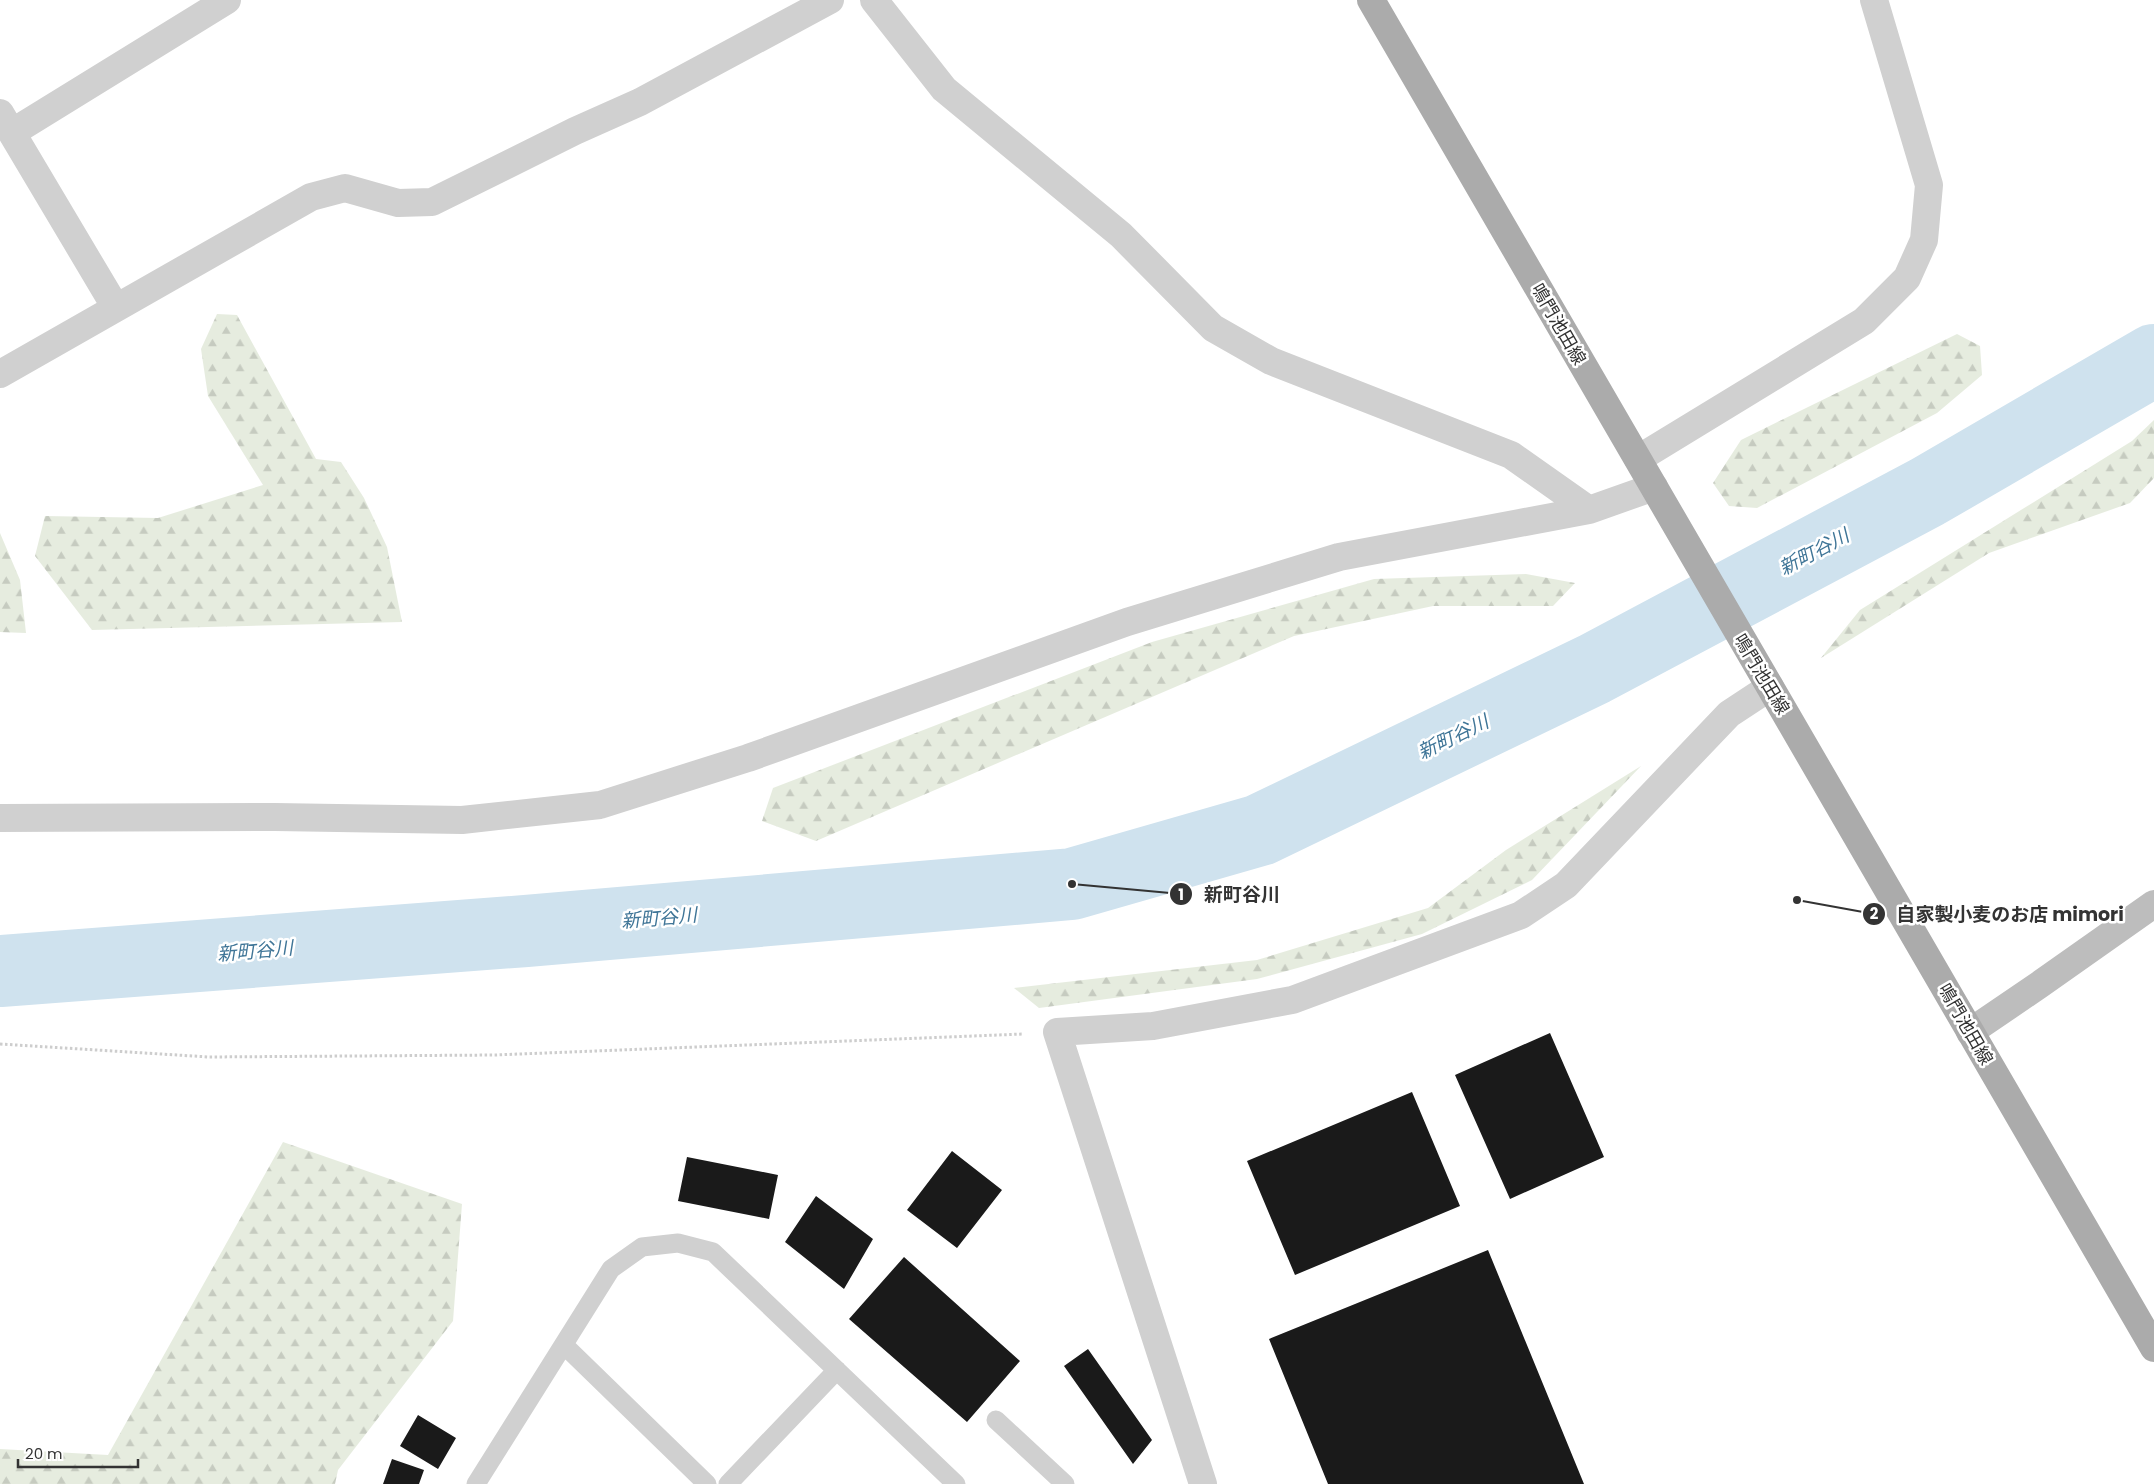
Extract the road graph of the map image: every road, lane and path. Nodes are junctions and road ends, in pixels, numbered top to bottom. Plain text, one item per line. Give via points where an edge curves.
1 (227, 0) edge
2 (830, 0) edge
3 (874, 0) edge
4 (1371, 0) edge
5 (1874, 0) edge
6 (6, 122) edge
7 (116, 308) junction
8 (0, 374) edge
9 (1638, 460) junction
10 (1654, 487) junction
11 (1589, 510) junction
12 (1770, 687) junction
13 (0, 818) edge
14 (2154, 904) edge
15 (1056, 1032) junction
16 (1970, 1032) junction
17 (0, 1044) edge
18 (564, 1345) junction
19 (2154, 1348) edge
20 (837, 1370) junction
21 (996, 1420) dead end
22 (476, 1484) edge
23 (707, 1484) edge
24 (728, 1484) edge
25 (956, 1484) edge
26 (1064, 1484) edge
27 (1203, 1484) edge

1 - 6 street
2 - 7 street via 640,102 575,130 432,202 398,203 346,188 311,197
3 - 11 street via 944,89 1121,235 1213,328 1271,361 1511,455
4 - 9 main road, 鳴門池田線
5 - 9 street via 1929,185 1924,240 1907,278 1864,321
6 - 7 street
7 - 8 street
9 - 10 main road, 鳴門池田線
10 - 11 street
10 - 12 main road, 鳴門池田線
11 - 13 street via 1330,560 1127,622 748,758 600,805 462,820
12 - 15 street via 1729,714 1566,885 1521,915 1292,1000 1153,1026
12 - 16 main road, 鳴門池田線
14 - 16 street
15 - 17 path via 485,1055 208,1057
15 - 27 street
16 - 19 main road, 鳴門池田線
18 - 20 lane via 612,1269 642,1247 678,1243 713,1252
18 - 22 lane
18 - 23 lane
20 - 24 lane
20 - 25 lane
21 - 26 lane

